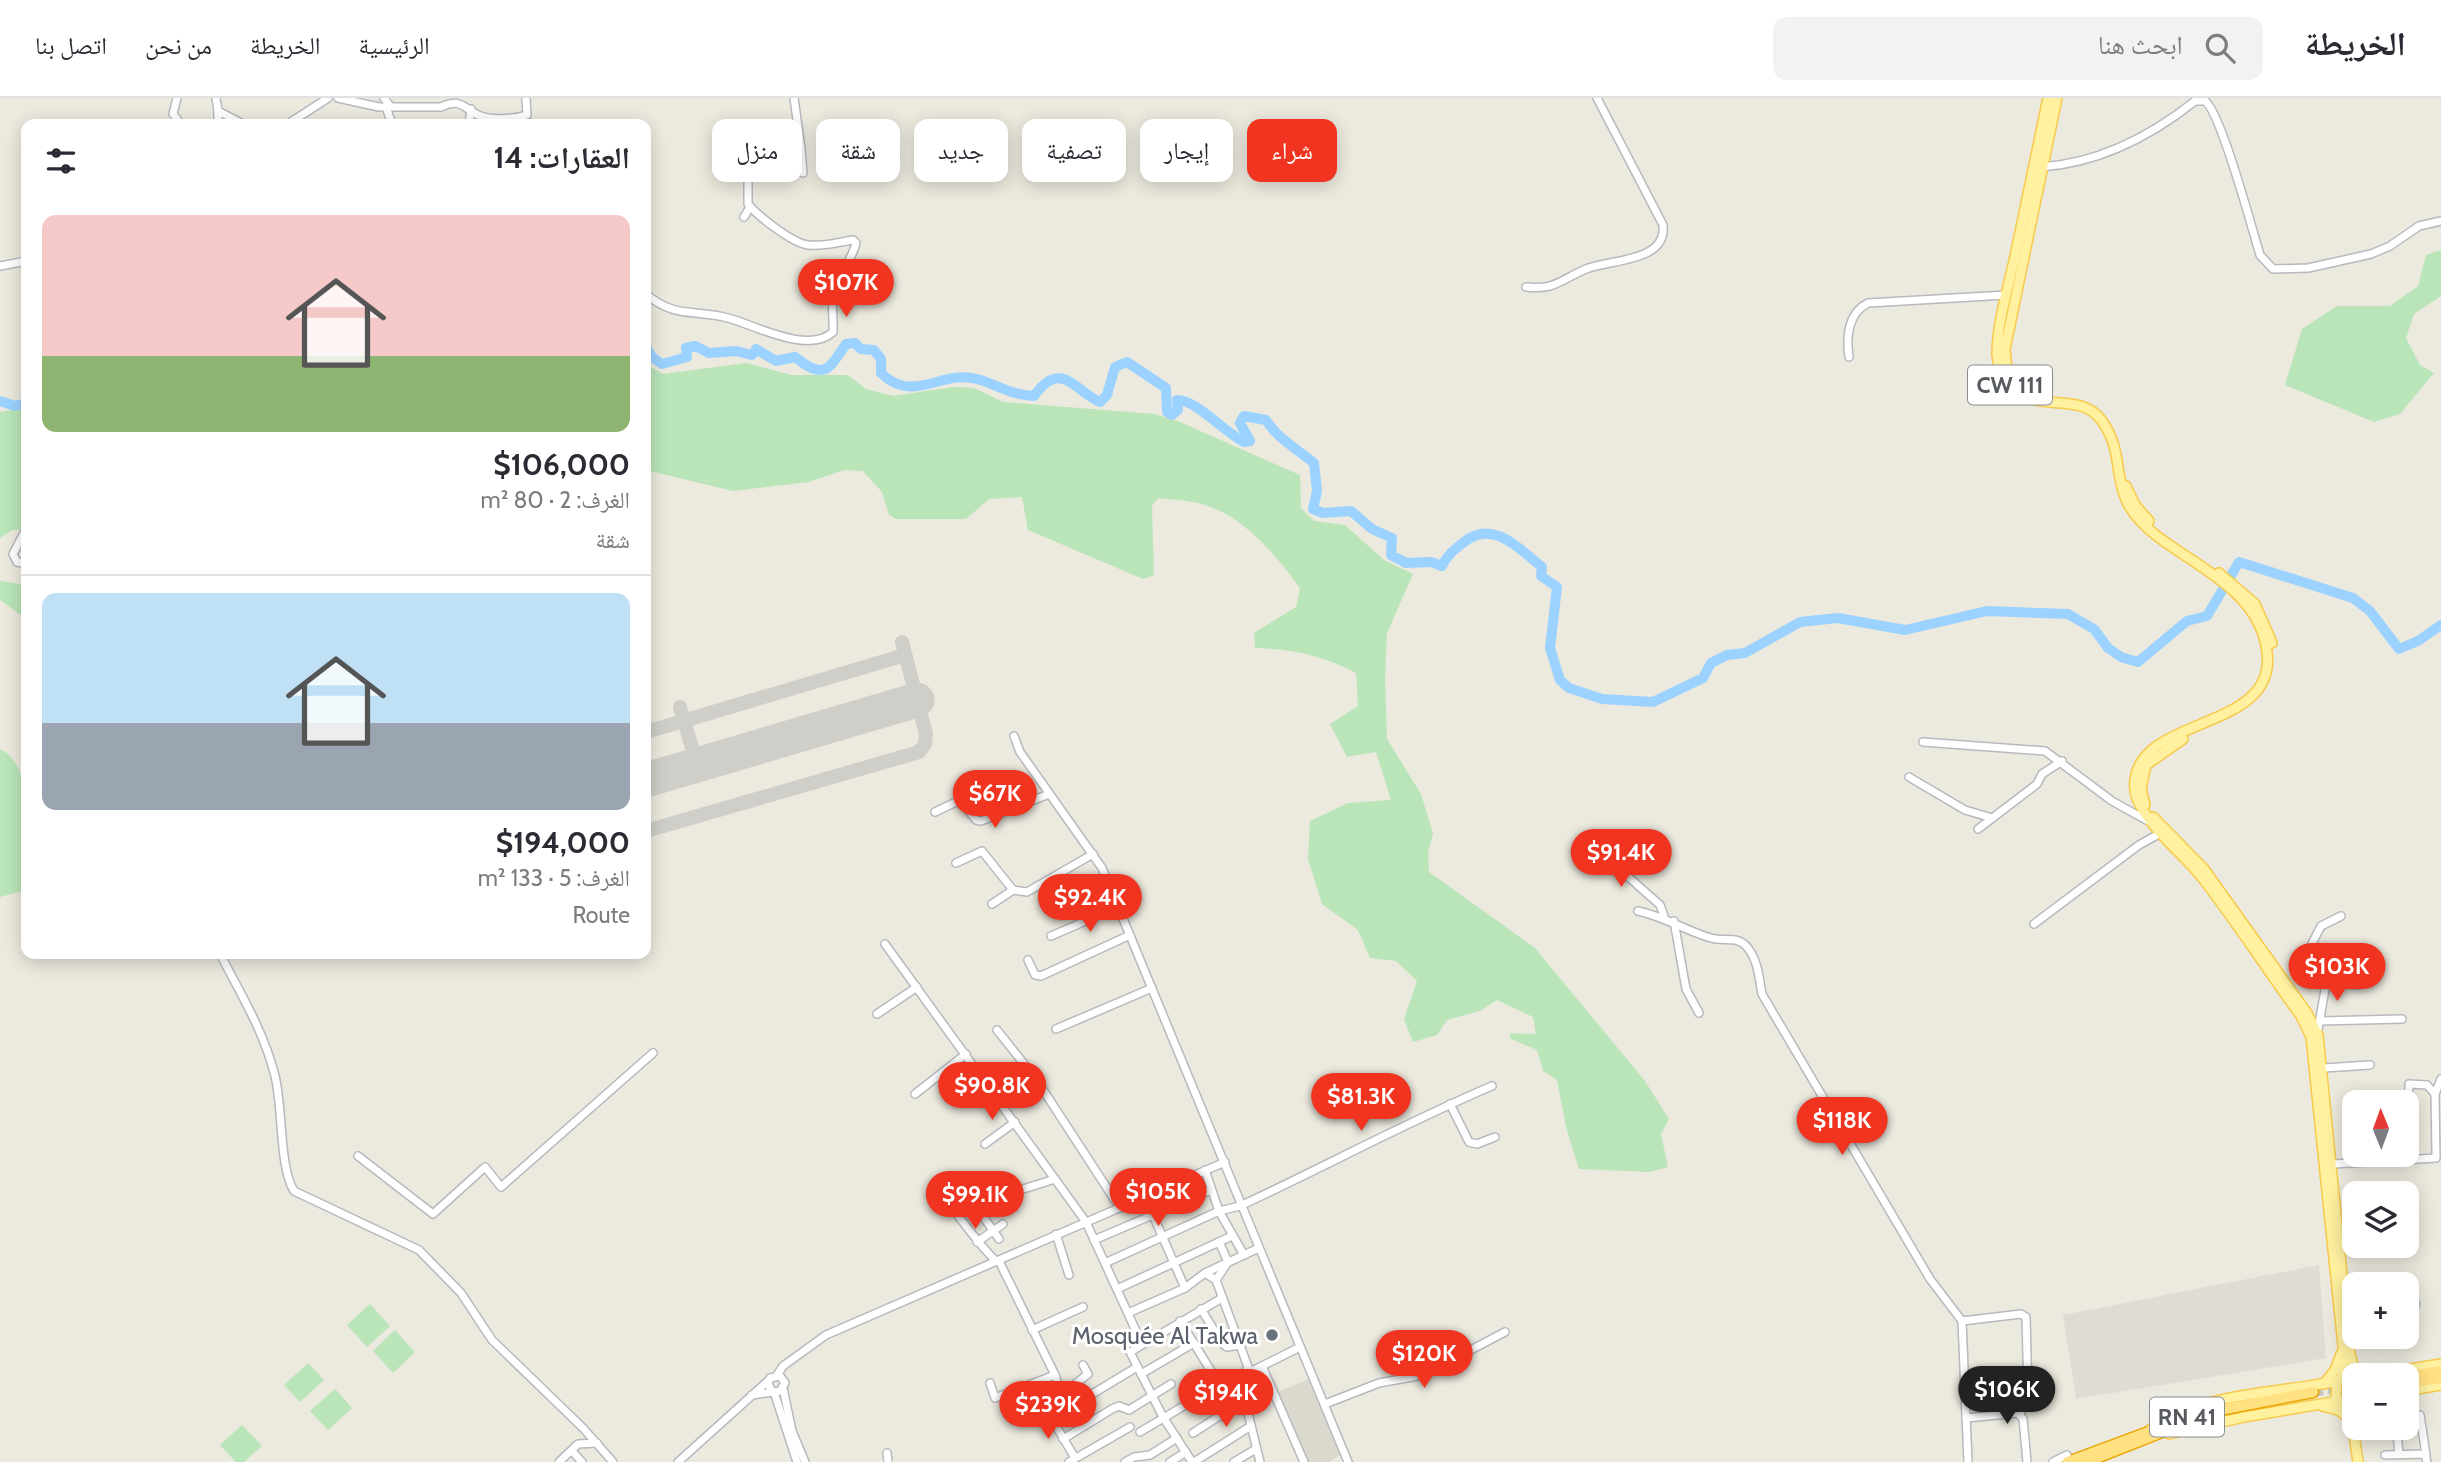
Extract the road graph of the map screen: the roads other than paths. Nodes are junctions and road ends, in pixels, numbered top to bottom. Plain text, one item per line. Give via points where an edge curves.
1 (177, 98) edge
2 (216, 98) edge
3 (328, 98) edge
4 (338, 98) edge
5 (384, 98) edge
6 (526, 98) edge
7 (794, 98) edge
8 (1597, 98) edge
9 (2048, 98) edge
10 (2057, 98) edge
11 (388, 107) junction
12 (471, 109) junction
13 (218, 111) junction
14 (177, 119) edge
15 (218, 119) edge
16 (233, 119) edge
17 (296, 119) edge
18 (391, 119) edge
19 (470, 119) edge
20 (797, 119) edge
21 (802, 161) edge
22 (2041, 167) junction
23 (803, 173) dead end
24 (749, 182) edge
25 (750, 206) junction
26 (744, 217) dead end
27 (2441, 221) edge
28 (21, 262) edge
29 (0, 266) edge
30 (1525, 288) dead end
31 (2006, 295) junction
32 (651, 298) edge
33 (1849, 357) dead end
34 (2101, 415) junction
35 (21, 539) edge
36 (21, 563) edge
37 (2241, 594) junction
38 (1014, 736) dead end
39 (1923, 742) dead end
40 (2062, 761) junction
41 (1909, 777) dead end
42 (1049, 794) junction
43 (2137, 799) junction
44 (2127, 809) junction
45 (935, 812) dead end
46 (1992, 818) junction
47 (2151, 822) junction
48 (1978, 829) dead end
49 (2159, 834) junction
50 (1598, 850) dead end
51 (1093, 854) junction
52 (956, 863) dead end
53 (1013, 890) junction
54 (992, 904) dead end
55 (1118, 907) junction
56 (1638, 911) dead end
57 (1664, 916) junction
58 (2341, 916) dead end
59 (1674, 921) junction
60 (2034, 924) dead end
61 (1130, 935) junction
62 (1051, 936) dead end
63 (885, 944) dead end
64 (223, 959) edge
65 (1028, 960) dead end
66 (2329, 967) dead end
67 (2326, 984) junction
68 (2358, 985) dead end
69 (916, 987) junction
70 (1152, 988) junction
71 (1699, 1013) dead end
72 (877, 1014) dead end
73 (2402, 1019) dead end
74 (2320, 1021) junction
75 (1056, 1029) dead end
76 (998, 1030) dead end
77 (2314, 1036) junction
78 (653, 1053) dead end
79 (966, 1054) junction
80 (2370, 1065) dead end
81 (2323, 1068) junction
82 (2441, 1079) edge
83 (1492, 1086) dead end
84 (2409, 1090) edge
85 (915, 1094) dead end
86 (2435, 1094) junction
87 (1450, 1104) junction
88 (1015, 1122) junction
89 (1495, 1137) dead end
90 (985, 1144) dead end
91 (358, 1156) dead end
92 (2419, 1158) edge
93 (1225, 1162) junction
94 (2342, 1163) edge
95 (2333, 1164) junction
96 (1205, 1170) junction
97 (1055, 1179) junction
98 (1211, 1189) junction
99 (938, 1191) dead end
100 (1004, 1195) dead end
101 (1145, 1197) junction
102 (975, 1205) dead end
103 (1240, 1206) junction
104 (1120, 1208) junction
105 (1219, 1211) junction
106 (1152, 1215) junction
107 (1086, 1222) junction
108 (1003, 1224) dead end
109 (992, 1231) junction
110 (1056, 1234) junction
111 (1233, 1236) junction
112 (1163, 1237) junction
113 (999, 1239) dead end
114 (1094, 1240) junction
115 (976, 1242) junction
116 (1219, 1242) junction
117 (1259, 1248) junction
118 (1244, 1255) junction
119 (997, 1261) junction
120 (1228, 1262) junction
121 (1105, 1263) junction
122 (1174, 1263) junction
123 (2345, 1272) edge
124 (1205, 1273) junction
125 (1069, 1275) dead end
126 (1216, 1280) junction
127 (1185, 1288) junction
128 (1116, 1289) junction
129 (1222, 1298) junction
130 (1083, 1307) dead end
131 (1201, 1309) junction
132 (1128, 1313) junction
133 (1180, 1321) junction
134 (1962, 1321) junction
135 (1032, 1331) junction
136 (1505, 1332) dead end
137 (2342, 1335) junction
138 (1194, 1343) junction
139 (1142, 1344) junction
140 (1241, 1345) junction
141 (1300, 1347) junction
142 (2441, 1364) edge
143 (1083, 1365) dead end
144 (1262, 1366) junction
145 (2419, 1368) edge
146 (1140, 1371) junction
147 (2441, 1371) edge
148 (1055, 1375) junction
149 (1243, 1375) junction
150 (2419, 1375) edge
151 (2441, 1378) edge
152 (2340, 1379) junction
153 (768, 1381) junction
154 (781, 1381) junction
155 (2419, 1381) edge
156 (990, 1383) dead end
157 (1171, 1384) dead end
158 (1238, 1384) junction
159 (2324, 1384) junction
160 (2441, 1385) edge
161 (2419, 1389) edge
162 (773, 1391) junction
163 (1224, 1392) junction
164 (749, 1395) junction
165 (1152, 1396) junction
166 (2315, 1398) junction
167 (1244, 1400) junction
168 (2341, 1402) joint
169 (1325, 1404) junction
170 (1074, 1405) junction
171 (1046, 1409) junction
172 (2342, 1414) edge
173 (2021, 1415) junction
174 (2420, 1415) dead end
175 (1034, 1417) dead end
176 (1163, 1417) junction
177 (1966, 1418) junction
178 (1086, 1424) junction
179 (1251, 1426) junction
180 (1130, 1427) dead end
181 (1140, 1432) dead end
182 (2151, 1432) junction
183 (1193, 1433) dead end
184 (1177, 1438) junction
185 (1063, 1439) junction
186 (2356, 1440) edge
187 (2398, 1440) edge
188 (597, 1443) junction
189 (1256, 1449) junction
190 (572, 1451) junction
191 (1186, 1452) junction
192 (887, 1453) dead end
193 (2399, 1454) junction
194 (2385, 1455) dead end
195 (2067, 1458) edge
196 (2427, 1459) edge
197 (609, 1460) edge
198 (562, 1461) edge
199 (1071, 1461) edge
200 (582, 1462) edge
201 (678, 1462) edge
202 (797, 1462) edge
203 (805, 1462) edge
204 (888, 1462) edge
205 (1127, 1462) edge
206 (1170, 1462) edge
207 (1193, 1462) edge
208 (1234, 1462) edge
209 (1259, 1462) edge
210 (1304, 1462) edge
211 (1341, 1462) edge
212 (1348, 1462) edge
213 (1968, 1462) edge
214 (2027, 1462) edge
215 (2053, 1462) edge
216 (2086, 1462) edge
217 (2358, 1462) edge

1 - 14 street via 173,114
2 - 13 street
3 - 17 street
4 - 11 street
5 - 11 street
6 - 12 street via 524,117 490,118
7 - 20 street
8 - 30 street via 1664,234 1650,251 1587,268 1545,289
9 - 31 main road, CW 111
10 - 22 main road, CW 111
11 - 12 street via 441,107 459,101
11 - 18 street
12 - 19 street
13 - 15 street
13 - 16 street
21 - 23 street
22 - 27 street via 2074,162 2140,140 2195,102 2205,101 2225,144 2260,255 2273,269 2308,268 2371,254 2420,226
22 - 34 main road, CW 111 via 2007,335 2006,365 2013,380 2027,392 2077,399
24 - 25 street
25 - 26 street
25 - 32 street via 804,244 856,243 835,288 830,335 802,340 776,335 726,317 675,311
28 - 29 street
31 - 33 street via 1868,303 1858,310 1848,330
31 - 34 main road, CW 111 via 1997,358 2008,384 2033,401 2079,404
34 - 37 main road via 2129,508 2155,534
35 - 36 street via 13,554
37 - 43 main road via 2265,641 2267,668 2262,681 2249,698 2230,711 2148,752 2135,776
37 - 77 main road via 2261,612 2272,645 2273,663 2266,685 2238,713 2149,761 2142,777 2142,794 2154,817 2211,878 2307,1013
38 - 42 street
39 - 40 street via 2040,750
40 - 44 street
40 - 46 street
41 - 46 street via 1965,810
42 - 45 street via 981,821 960,800
42 - 51 street
43 - 44 street
43 - 47 main road
44 - 47 street
46 - 48 street
47 - 49 main road
49 - 60 street
49 - 77 main road via 2206,882
50 - 57 street via 1660,905
51 - 53 street via 1027,892
51 - 55 street
52 - 53 street via 985,852
53 - 54 street
55 - 61 street
55 - 62 street
56 - 57 street
57 - 59 street
58 - 67 street via 2321,926 2299,968 2311,980
59 - 71 street via 1686,989
59 - 134 street via 1712,939 1736,939 1746,945 1755,960 1762,994 1930,1279
61 - 65 street via 1041,976 1035,975
61 - 70 street
63 - 69 street
64 - 188 street via 265,1042 294,1191 419,1250 461,1293 492,1340
66 - 67 street
67 - 68 street
67 - 74 street
69 - 72 street
69 - 79 street
70 - 75 street
70 - 93 street
73 - 74 street
74 - 77 street
76 - 104 street via 1036,1079
77 - 81 main road
77 - 137 main road
78 - 91 street via 501,1187 485,1167 433,1214
79 - 85 street
79 - 88 street
80 - 81 street
81 - 95 main road
82 - 86 street
83 - 87 street
84 - 86 street via 2409,1084 2427,1085
86 - 92 street via 2436,1158
87 - 89 street via 1469,1142
87 - 103 street
88 - 90 street
88 - 97 street
93 - 96 street
93 - 103 street
94 - 95 street
95 - 123 main road
96 - 98 street
96 - 101 street
97 - 100 street
97 - 107 street
98 - 105 street
98 - 106 street
99 - 115 street
101 - 104 street
101 - 106 street
102 - 109 street
103 - 105 street
103 - 117 street
104 - 107 street
105 - 111 street
105 - 112 street
106 - 112 street
106 - 114 street
107 - 110 street
107 - 114 street
108 - 109 street
109 - 113 street
109 - 115 street
110 - 119 street
110 - 125 street
111 - 116 street
111 - 118 street
112 - 121 street
112 - 122 street
114 - 121 street
115 - 119 street
116 - 120 street
116 - 122 street
117 - 118 street
117 - 141 street
118 - 120 street
119 - 135 street
119 - 154 street via 826,1335 793,1358
120 - 124 street
120 - 126 street
121 - 128 street
122 - 127 street
122 - 128 street
124 - 126 street
124 - 127 street
126 - 129 street
127 - 132 street
128 - 132 street
129 - 131 street
129 - 140 street
130 - 135 street
131 - 133 street
131 - 140 street via 1222,1343
132 - 139 street
133 - 138 street
133 - 139 street
134 - 173 street via 2026,1317 2028,1394
134 - 177 street
135 - 148 street
136 - 169 street via 1423,1376 1378,1383
137 - 152 main road
137 - 159 main road via 2337,1367
138 - 146 street
138 - 163 street
139 - 146 street via 1129,1352
140 - 149 street via 1248,1367
141 - 144 street
141 - 169 street
142 - 145 main road
143 - 148 street via 1088,1374 1061,1395
144 - 149 street
144 - 210 street
146 - 165 street
146 - 170 street
147 - 150 highway
148 - 156 street via 995,1398
149 - 158 street
151 - 155 highway
152 - 159 main road
152 - 168 main road via 2335,1394
153 - 154 street
153 - 162 street
153 - 164 street
154 - 162 street
154 - 203 street
157 - 165 street
158 - 163 street
158 - 167 street
159 - 182 main road via 2202,1406 2169,1416
160 - 161 main road
162 - 164 street
162 - 202 street
163 - 176 street via 1212,1401 1187,1404
164 - 201 street
165 - 176 street
165 - 178 street via 1129,1410 1119,1406
166 - 168 main road
166 - 172 main road
166 - 182 highway, RN 41
167 - 179 street
167 - 183 street
169 - 212 street
170 - 171 street via 1066,1395
170 - 178 street
171 - 175 street
171 - 185 street
173 - 177 street via 2013,1411
173 - 214 street
174 - 196 street
176 - 181 street
176 - 184 street
177 - 213 street
178 - 185 street
179 - 189 street
179 - 207 street
180 - 199 street
182 - 195 highway, RN 41
182 - 216 highway, RN 41
184 - 191 street
184 - 205 street via 1150,1455
185 - 199 street
186 - 217 main road
187 - 193 street
188 - 190 street via 580,1444
188 - 197 street
189 - 208 street
189 - 209 street
190 - 198 street
190 - 200 street
191 - 206 street
191 - 207 street
192 - 204 street
193 - 194 street
193 - 196 street
195 - 215 street
211 - 212 street

